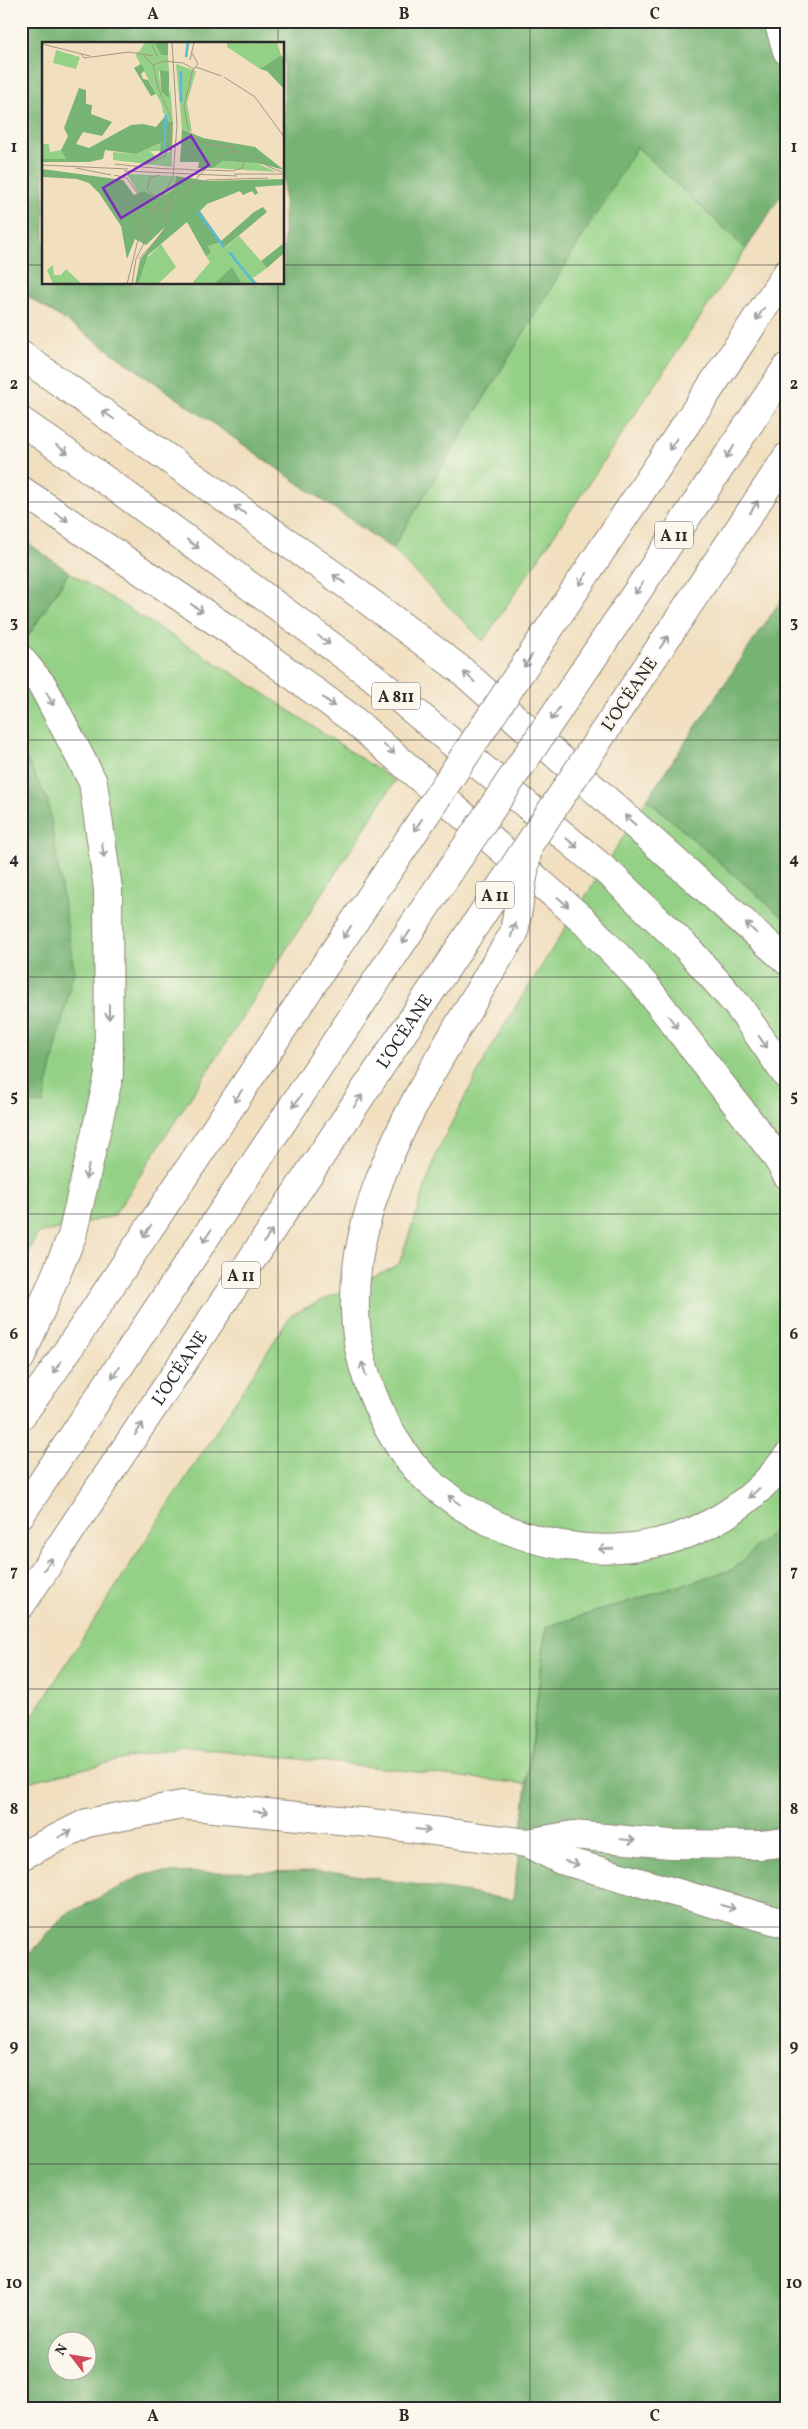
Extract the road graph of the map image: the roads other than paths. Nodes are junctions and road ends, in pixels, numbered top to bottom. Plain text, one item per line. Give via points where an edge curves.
1 (778, 21) edge
2 (787, 51) edge
3 (787, 273) edge
4 (21, 355) edge
5 (787, 367) edge
6 (21, 422) edge
7 (787, 457) edge
8 (21, 490) edge
9 (21, 659) edge
10 (529, 844) junction
11 (787, 961) edge
12 (787, 1076) edge
13 (787, 1175) edge
14 (21, 1356) edge
15 (21, 1416) edge
16 (787, 1457) edge
17 (21, 1514) edge
18 (21, 1605) edge
19 (787, 1842) edge
20 (527, 1843) junction
21 (21, 1856) edge
22 (787, 1924) edge

1 - 2 highway
3 -> 15 highway, bridge
11 -> 4 highway via 461,670 332,574
5 -> 17 highway, A 11, bridge
6 -> 12 highway, A 811 via 118,489 372,676 612,876 688,949 739,1007
10 -> 7 highway, L’OCÉANE / A 11, bridge
8 -> 13 highway via 247,642 351,718 581,918 644,984 776,1156
9 -> 14 highway via 43,686 93,782 108,890 109,1075 72,1236
16 -> 10 highway, bridge via 754,1494 724,1516 668,1542 591,1550 539,1541 507,1531 465,1509 429,1482 399,1445 375,1402 359,1352 354,1308 366,1221 386,1161 415,1102 514,933
18 -> 10 highway, L’OCÉANE / A 11, bridge
20 -> 19 highway via 573,1835 670,1844 761,1845
21 -> 20 highway via 87,1823 182,1805 371,1823
20 -> 22 highway via 561,1860

